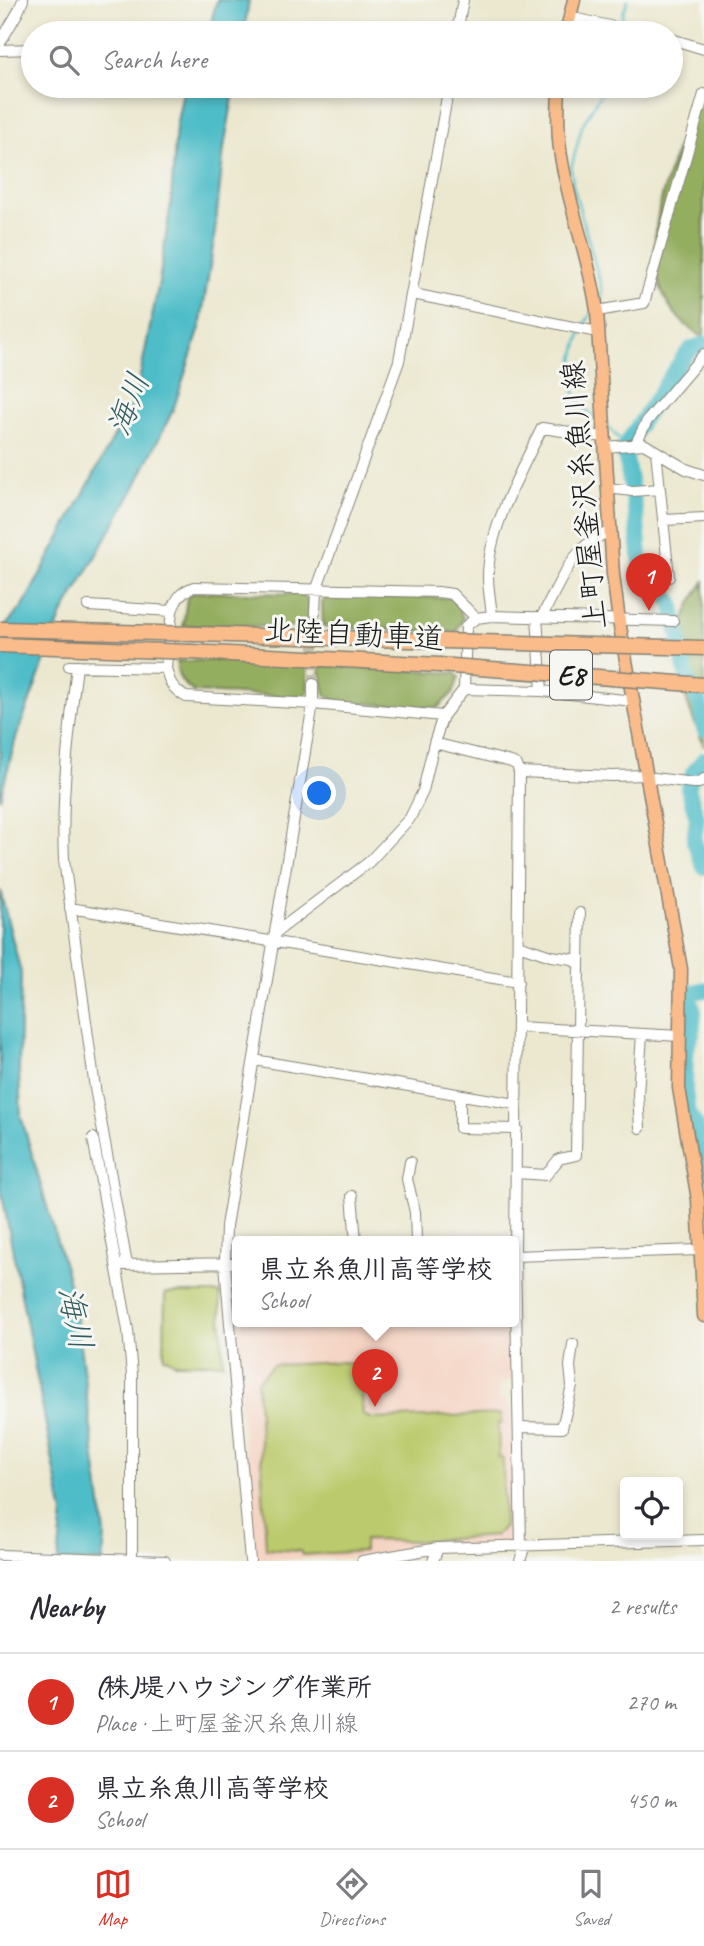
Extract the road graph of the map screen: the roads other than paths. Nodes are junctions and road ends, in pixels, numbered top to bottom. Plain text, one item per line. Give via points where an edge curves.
1 (23, 0) edge
2 (463, 0) edge
3 (574, 0) edge
4 (569, 17) junction
5 (459, 21) edge
6 (568, 21) edge
7 (587, 21) edge
8 (0, 43) edge
9 (683, 43) edge
10 (21, 49) edge
11 (704, 49) edge
12 (0, 50) edge
13 (704, 94) edge
14 (447, 98) edge
15 (559, 98) edge
16 (413, 293) junction
17 (597, 311) junction
18 (597, 332) junction
19 (704, 354) edge
20 (604, 442) junction
21 (636, 443) junction
22 (656, 451) junction
23 (704, 475) edge
24 (607, 488) junction
25 (660, 489) junction
26 (704, 518) edge
27 (664, 520) junction
28 (610, 532) junction
29 (670, 577) dead end
30 (316, 591) junction
31 (88, 606) dead end
32 (172, 611) junction
33 (315, 612) tunnel mouth
34 (492, 615) junction
35 (476, 618) junction
36 (539, 618) junction
37 (619, 621) junction
38 (673, 621) dead end
39 (0, 629) edge
40 (0, 645) edge
41 (704, 648) edge
42 (166, 668) junction
43 (313, 684) tunnel mouth
44 (704, 685) edge
45 (464, 689) junction
46 (542, 691) junction
47 (633, 701) junction
48 (313, 704) junction
49 (443, 716) junction
50 (434, 743) junction
51 (519, 772) junction
52 (646, 776) junction
53 (704, 779) edge
54 (70, 908) junction
55 (580, 913) dead end
56 (275, 937) junction
57 (518, 945) junction
58 (579, 965) junction
59 (518, 982) junction
60 (518, 1027) junction
61 (578, 1031) junction
62 (642, 1034) junction
63 (680, 1036) junction
64 (254, 1060) junction
65 (460, 1094) junction
66 (516, 1104) junction
67 (640, 1128) dead end
68 (517, 1129) junction
69 (93, 1138) dead end
70 (410, 1162) dead end
71 (516, 1173) junction
72 (352, 1196) dead end
73 (356, 1236) edge
74 (415, 1236) edge
75 (514, 1236) edge
76 (700, 1250) junction
77 (519, 1256) edge
78 (232, 1263) edge
79 (225, 1264) junction
80 (122, 1265) junction
81 (704, 1316) edge
82 (516, 1327) edge
83 (573, 1344) dead end
84 (519, 1427) junction
85 (704, 1540) edge
86 (523, 1545) junction
87 (439, 1548) junction
88 (0, 1555) edge
89 (132, 1560) edge
90 (165, 1561) edge
91 (250, 1561) edge
92 (362, 1561) edge
93 (433, 1561) edge
94 (520, 1561) edge

1 - 8 street
2 - 5 street
3 - 4 main road
4 - 6 main road
4 - 7 street
9 - 11 street
10 - 12 street
13 - 17 street via 644,303
14 - 16 street
15 - 17 main road, 上町屋釜沢糸魚川線 via 561,159
16 - 18 street
16 - 30 street via 399,361
17 - 18 main road, 上町屋釜沢糸魚川線
18 - 20 main road, 上町屋釜沢糸魚川線
19 - 21 street via 647,421
20 - 21 street
20 - 24 main road, 上町屋釜沢糸魚川線
20 - 34 street via 542,428 510,493 494,545 488,575
21 - 22 street
22 - 23 street
22 - 25 street
24 - 25 street
24 - 28 main road, 上町屋釜沢糸魚川線
25 - 27 street
26 - 27 street
27 - 29 street
28 - 36 street via 577,552
28 - 37 main road, 上町屋釜沢糸魚川線
30 - 32 street via 194,587 177,597
30 - 33 street
30 - 35 street via 452,594
31 - 32 street
32 - 42 street
34 - 35 street
34 - 36 street
35 - 45 street via 466,626
36 - 37 street
36 - 46 street
37 - 38 street
37 - 47 main road, 上町屋釜沢糸魚川線
39 - 41 highway, 北陸自動車道 / E8, bridge
40 - 44 highway, 北陸自動車道 / E8, bridge via 439,665
42 - 48 street via 176,691 186,696
42 - 54 street via 73,666 63,824
43 - 48 street
45 - 46 street
45 - 49 street
46 - 47 street
47 - 52 main road, 上町屋釜沢糸魚川線
48 - 49 street
48 - 56 street
49 - 50 street
50 - 51 street via 511,762
50 - 56 street via 423,791 410,818 369,862
51 - 52 street
51 - 57 street
52 - 53 street via 693,783
52 - 63 main road, 上町屋釜沢糸魚川線 via 679,952
54 - 56 street
54 - 80 street
55 - 58 street
56 - 59 street
56 - 64 street
57 - 58 street via 573,959
57 - 59 street
58 - 61 street
59 - 60 street
60 - 61 street
60 - 66 street
61 - 62 street
61 - 71 street via 576,1155 559,1159 546,1175
62 - 63 street
62 - 67 street
63 - 76 main road, 上町屋釜沢糸魚川線 via 679,1088 698,1200
64 - 65 street
64 - 79 street via 226,1226
65 - 66 street
65 - 68 street via 460,1128
66 - 68 street
68 - 71 street
69 - 80 street
70 - 74 street via 407,1180
71 - 75 street
72 - 73 street
76 - 77 street
76 - 81 main road, 上町屋釜沢糸魚川線
78 - 79 street
79 - 80 street
79 - 91 street
80 - 89 street via 132,1375
82 - 84 street
83 - 84 street via 572,1386 562,1428
84 - 86 street
85 - 86 street
86 - 87 street
86 - 94 street
87 - 92 street
87 - 93 street
88 - 89 street
89 - 90 street

